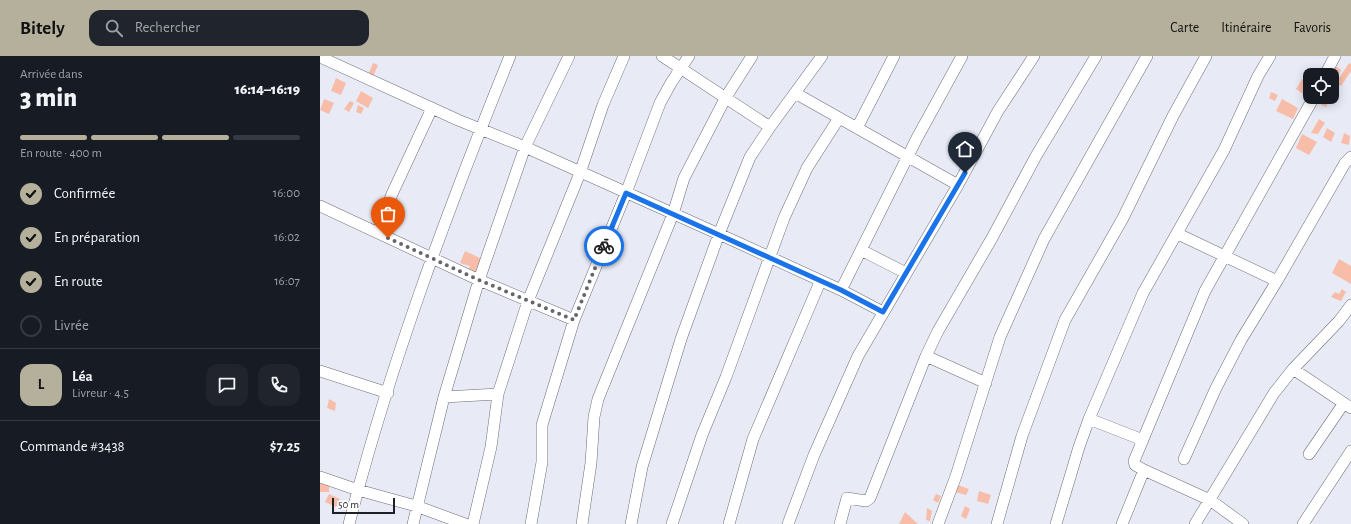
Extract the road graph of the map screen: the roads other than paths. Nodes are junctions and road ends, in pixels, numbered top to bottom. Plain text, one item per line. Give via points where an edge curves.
1 (510, 56) edge
2 (569, 56) edge
3 (624, 56) edge
4 (662, 56) edge
5 (689, 56) edge
6 (752, 56) edge
7 (822, 56) edge
8 (894, 56) edge
9 (962, 56) edge
10 (1034, 56) edge
11 (1096, 56) edge
12 (1147, 56) edge
13 (1206, 56) edge
14 (1270, 56) edge
15 (1335, 56) edge
16 (320, 57) edge
17 (680, 68) junction
18 (1329, 68) edge
19 (795, 93) junction
20 (726, 97) junction
21 (1310, 104) edge
22 (432, 108) junction
23 (839, 118) junction
24 (770, 127) junction
25 (857, 128) junction
26 (480, 130) junction
27 (525, 147) junction
28 (908, 157) junction
29 (1351, 158) edge
30 (580, 173) junction
31 (958, 185) junction
32 (626, 193) junction
33 (320, 206) edge
34 (673, 214) junction
35 (378, 233) junction
36 (719, 234) junction
37 (1178, 234) junction
38 (861, 250) junction
39 (1224, 257) junction
40 (769, 258) junction
41 (433, 259) junction
42 (906, 273) junction
43 (479, 280) junction
44 (1277, 281) junction
45 (820, 282) junction
46 (841, 290) junction
47 (528, 301) junction
48 (1351, 305) edge
49 (883, 312) junction
50 (574, 320) junction
51 (926, 356) junction
52 (1293, 369) junction
53 (320, 371) edge
54 (986, 383) junction
55 (388, 393) junction
56 (498, 394) junction
57 (444, 397) junction
58 (1347, 406) edge
59 (1089, 420) junction
60 (1144, 440) junction
61 (1351, 451) edge
62 (1309, 454) dead end
63 (1184, 459) dead end
64 (1144, 470) junction
65 (320, 477) edge
66 (358, 490) junction
67 (1210, 500) junction
68 (416, 506) junction
69 (349, 524) edge
70 (413, 524) edge
71 (465, 524) edge
72 (473, 524) edge
73 (531, 524) edge
74 (582, 524) edge
75 (631, 524) edge
76 (672, 524) edge
77 (729, 524) edge
78 (788, 524) edge
79 (840, 524) edge
80 (938, 524) edge
81 (997, 524) edge
82 (1056, 524) edge
83 (1122, 524) edge
84 (1195, 524) edge
85 (1244, 524) edge
86 (1303, 524) edge

1 - 26 street
2 - 27 street
3 - 30 street via 603,105
4 - 17 street
5 - 17 street
6 - 20 street
7 - 19 street
8 - 25 street
9 - 28 street
10 - 31 street via 998,111
11 - 51 street via 1036,156
12 - 54 street via 1044,239 1000,337
13 - 81 street via 1173,116 1123,218 1065,320 1022,436
14 - 37 street via 1224,150
15 - 18 street
16 - 22 street
17 - 20 street
17 - 32 street via 660,103
19 - 23 street
19 - 24 street
20 - 24 street
20 - 34 street via 684,178
21 - 39 street
22 - 26 street
22 - 35 street via 392,194
23 - 25 street
23 - 40 street via 807,168
24 - 36 street via 750,158
25 - 28 street
26 - 27 street
26 - 41 street
27 - 30 street
27 - 43 street
28 - 31 street
28 - 38 street
29 - 44 street via 1345,164
30 - 32 street
30 - 47 street
31 - 42 street
32 - 34 street
32 - 50 street
33 - 35 street
34 - 36 street
34 - 74 street via 598,399
35 - 41 street
36 - 40 street
36 - 75 street via 667,384 642,468
37 - 39 street
37 - 59 street via 1143,293
38 - 42 street
38 - 46 street
39 - 44 street
39 - 60 street via 1205,291
40 - 45 street
40 - 76 street via 702,435
41 - 43 street
41 - 55 street
42 - 49 street
43 - 47 street
43 - 57 street
44 - 63 street via 1241,340
45 - 46 street
45 - 77 street via 753,439
46 - 49 street
47 - 50 street
47 - 56 street
48 - 52 street
49 - 78 street via 858,356 814,455
50 - 73 street via 542,425 542,462
51 - 54 street
51 - 79 street via 870,498 866,501 847,498
52 - 58 street
52 - 67 street via 1274,393
53 - 55 street
54 - 80 street
55 - 66 street
56 - 57 street
56 - 72 street via 491,447
57 - 68 street
58 - 62 street
59 - 60 street
59 - 82 street via 1078,447
60 - 64 street via 1134,461 1135,465
61 - 86 street
64 - 67 street
64 - 83 street
65 - 66 street
66 - 68 street
66 - 69 street
67 - 84 street
67 - 85 street
68 - 70 street
68 - 71 street

